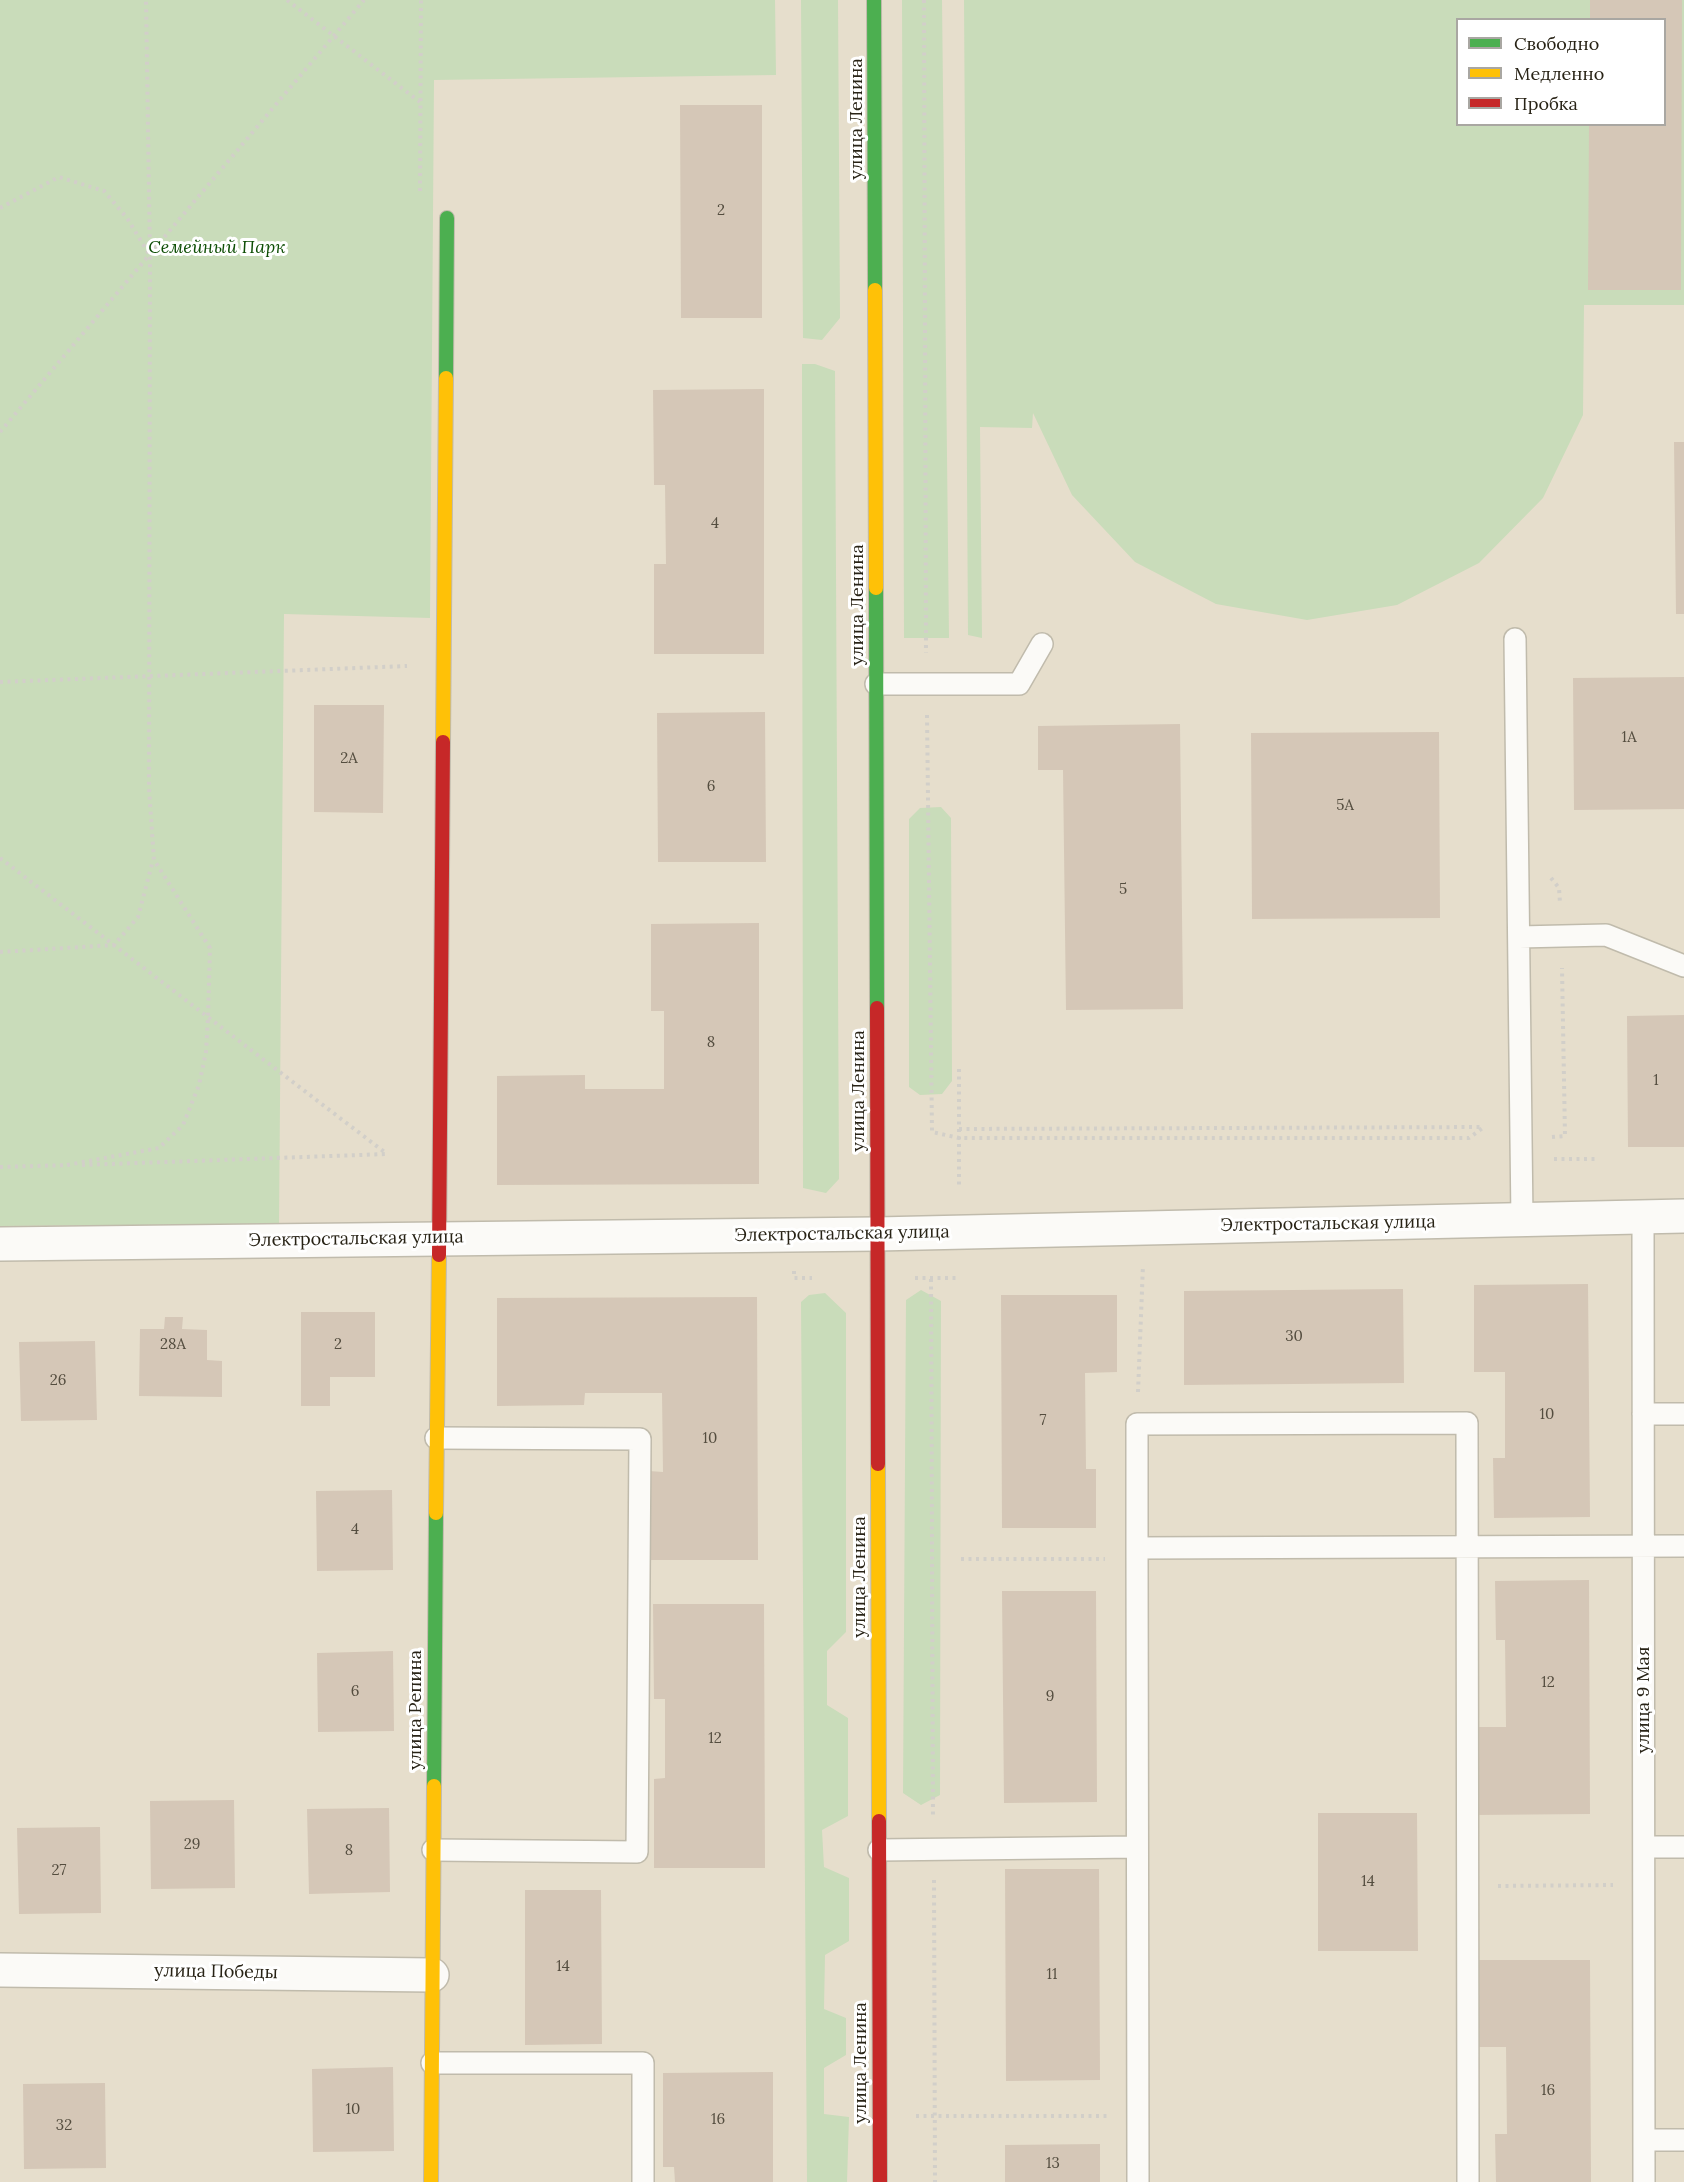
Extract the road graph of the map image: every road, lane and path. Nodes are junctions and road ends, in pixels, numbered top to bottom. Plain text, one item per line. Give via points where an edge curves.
1 (146, 0) edge
2 (287, 0) edge
3 (364, 0) edge
4 (420, 0) edge
5 (874, 0) edge
6 (924, 0) edge
7 (334, 36) junction
8 (0, 208) edge
9 (447, 219) dead end
10 (150, 255) junction
11 (0, 432) edge
12 (1515, 639) dead end
13 (1042, 644) dead end
14 (443, 664) junction
15 (150, 676) junction
16 (0, 682) edge
17 (876, 684) junction
18 (927, 684) junction
19 (1518, 840) junction
20 (0, 858) edge
21 (154, 860) junction
22 (1561, 936) junction
23 (1519, 937) junction
24 (114, 945) junction
25 (0, 952) edge
26 (1684, 966) edge
27 (208, 1017) junction
28 (959, 1069) dead end
29 (1552, 1126) dead end
30 (959, 1129) junction
31 (1544, 1132) dead end
32 (1552, 1137) junction
33 (959, 1138) junction
34 (1595, 1160) dead end
35 (67, 1165) junction
36 (0, 1167) edge
37 (959, 1188) dead end
38 (1684, 1216) edge
39 (1643, 1217) junction
40 (1522, 1220) junction
41 (877, 1234) junction
42 (438, 1238) junction
43 (0, 1244) edge
44 (1143, 1258) dead end
45 (794, 1278) dead end
46 (812, 1278) dead end
47 (912, 1278) dead end
48 (960, 1278) dead end
49 (931, 1279) junction
50 (1643, 1414) junction
51 (1684, 1414) edge
52 (1137, 1424) junction
53 (436, 1438) junction
54 (1684, 1546) edge
55 (1644, 1547) junction
56 (1467, 1548) junction
57 (1137, 1553) junction
58 (961, 1559) dead end
59 (1136, 1847) junction
60 (1644, 1847) junction
61 (1684, 1847) edge
62 (933, 1849) junction
63 (433, 1850) junction
64 (879, 1850) junction
65 (1644, 1885) junction
66 (1468, 1886) junction
67 (0, 1970) edge
68 (432, 1975) junction
69 (432, 2063) junction
70 (1138, 2115) junction
71 (879, 2116) junction
72 (934, 2116) junction
73 (1644, 2140) junction
74 (1684, 2140) edge
75 (431, 2182) edge
76 (643, 2182) edge
77 (880, 2182) edge
78 (935, 2182) edge
79 (1138, 2182) edge
80 (1468, 2182) edge
81 (1644, 2182) edge

1 - 10 path
2 - 7 path
3 - 7 path
4 - 7 path via 421,102
5 - 17 street, улица Ленина
6 - 18 path
7 - 10 path
8 - 10 path via 59,177 104,191
9 - 14 street, улица Репина
10 - 11 path
10 - 15 path
12 - 19 lane
13 - 18 lane via 1019,684
14 - 15 path
14 - 42 street, улица Репина
15 - 16 path
15 - 21 path via 148,789
17 - 18 lane
17 - 41 street, улица Ленина
18 - 33 path via 932,1132
19 - 22 path via 1559,888
19 - 23 lane
20 - 24 path
21 - 24 path via 138,917
21 - 27 path via 210,948
22 - 23 lane
22 - 26 lane via 1606,935
22 - 32 path via 1565,1136
23 - 40 lane
24 - 25 path
24 - 27 path
27 - 35 path via 199,1085 183,1125 159,1148
27 - 35 path via 387,1154
28 - 30 path
29 - 32 path
30 - 33 path
30 - 33 path via 1484,1127 1469,1138
31 - 32 path
32 - 34 path via 1553,1159
33 - 37 path
35 - 36 path
38 - 39 street, Электростальская улица
39 - 40 street, Электростальская улица
39 - 50 lane, улица 9 Мая
40 - 41 street, Электростальская улица
41 - 42 street, Электростальская улица
41 - 64 street, улица Ленина
42 - 43 street, Электростальская улица
42 - 53 street, улица Репина
44 - 52 path
45 - 46 path
47 - 49 path
48 - 49 path
49 - 62 path
50 - 51 lane
50 - 55 lane, улица 9 Мая
52 - 56 lane via 1467,1423
52 - 57 lane
53 - 63 street, улица Репина
53 - 63 lane via 640,1439 640,1451 637,1851
54 - 55 lane
55 - 56 lane
55 - 60 lane, улица 9 Мая
56 - 57 lane
56 - 66 lane
57 - 58 path
57 - 59 lane
59 - 62 lane
59 - 70 lane
60 - 61 lane
60 - 65 lane, улица 9 Мая
62 - 64 lane
62 - 72 path
63 - 68 street, улица Репина
64 - 71 street, улица Ленина
65 - 66 path
65 - 73 lane, улица 9 Мая
66 - 80 lane
67 - 68 street, улица Победы
68 - 69 street, улица Репина
69 - 75 street, улица Репина
69 - 76 lane via 643,2063
70 - 72 path
70 - 79 lane
71 - 72 path
71 - 77 street, улица Ленина
72 - 78 path
73 - 74 lane
73 - 81 lane, улица 9 Мая

